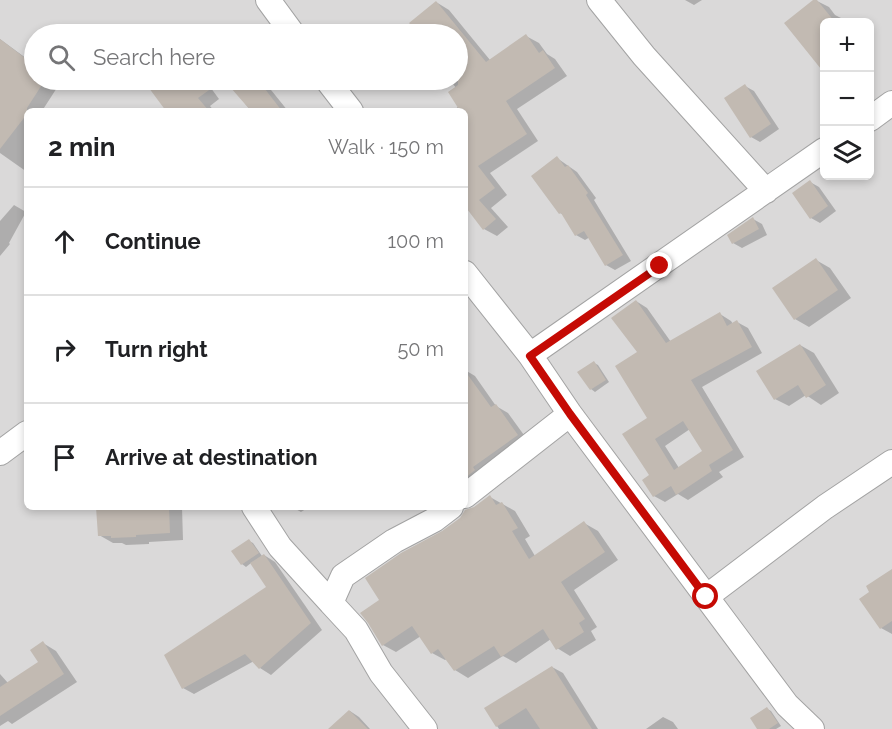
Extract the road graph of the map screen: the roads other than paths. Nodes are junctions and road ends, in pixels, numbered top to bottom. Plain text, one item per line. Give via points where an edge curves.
1 (268, 0) edge
2 (599, 0) edge
3 (286, 24) edge
4 (335, 90) edge
5 (892, 103) edge
6 (349, 108) edge
7 (874, 116) edge
8 (820, 153) edge
9 (766, 191) junction
10 (468, 277) edge
11 (530, 356) junction
12 (570, 414) junction
13 (24, 435) edge
14 (0, 453) edge
15 (892, 462) edge
16 (468, 494) edge
17 (256, 510) edge
18 (447, 510) edge
19 (706, 597) junction
20 (331, 603) junction
21 (424, 729) edge
22 (812, 729) edge

1 - 3 street
2 - 9 street
4 - 6 street
5 - 7 street
8 - 9 street
9 - 11 street
10 - 11 street
11 - 12 street
12 - 16 street
12 - 19 street
13 - 14 street
15 - 19 street
17 - 20 street via 280,547
18 - 20 street via 343,576
19 - 22 street via 787,705
20 - 21 street via 356,630 381,673

